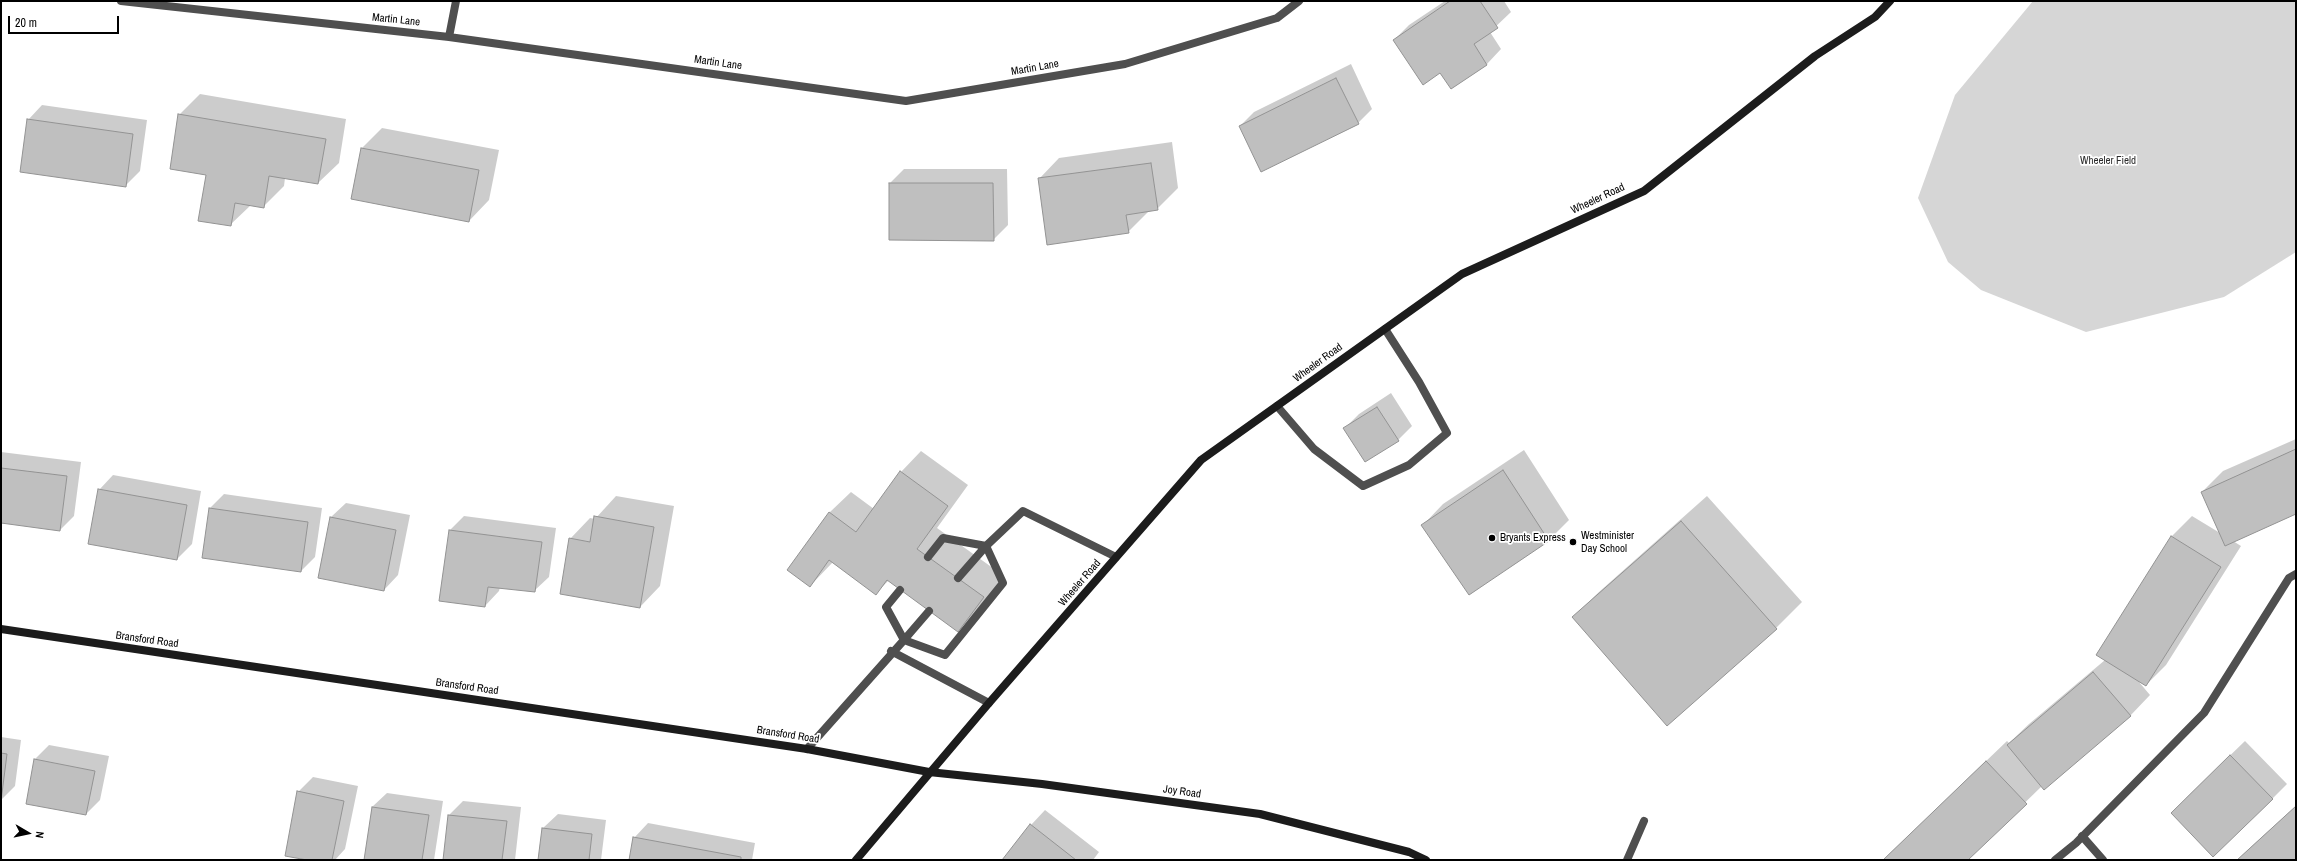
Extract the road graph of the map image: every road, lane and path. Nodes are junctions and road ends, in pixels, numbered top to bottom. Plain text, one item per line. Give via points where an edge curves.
1 (120, 1) edge
2 (456, 1) edge
3 (1299, 1) edge
4 (1890, 1) edge
5 (449, 37) junction
6 (1385, 329) junction
7 (1277, 406) junction
8 (986, 546) junction
9 (928, 557) dead end
10 (1116, 557) junction
11 (2296, 574) edge
12 (958, 578) dead end
13 (900, 590) dead end
14 (929, 611) dead end
15 (1, 629) edge
16 (904, 640) junction
17 (891, 651) junction
18 (989, 703) junction
19 (807, 749) junction
20 (929, 772) junction
21 (1644, 821) dead end
22 (2082, 836) junction
23 (856, 860) edge
24 (1426, 860) edge
25 (1628, 860) edge
26 (2055, 860) edge
27 (2103, 860) edge

1 - 5 street, Martin Lane
2 - 5 street
3 - 5 street, Martin Lane via 1277,18 1126,64 906,101
4 - 6 street, Wheeler Road via 1875,16 1815,56 1644,190 1462,274
6 - 7 street, Wheeler Road
6 - 7 street via 1419,382 1447,434 1409,465 1363,486 1314,450
7 - 10 street, Wheeler Road via 1201,460
8 - 9 street via 943,538
8 - 10 street via 1023,511
8 - 12 street
8 - 16 street via 1003,583 945,655
10 - 18 street, Wheeler Road
11 - 22 street via 2289,578 2204,713
13 - 16 street via 886,607
14 - 16 street
15 - 19 street, Bransford Road
16 - 17 street
17 - 18 street
17 - 19 street
18 - 20 street, Wheeler Road
19 - 20 street, Bransford Road
20 - 23 street, Wheeler Road
20 - 24 street, Joy Road via 1042,784 1260,814 1409,852
21 - 25 street
22 - 26 street
22 - 27 street

